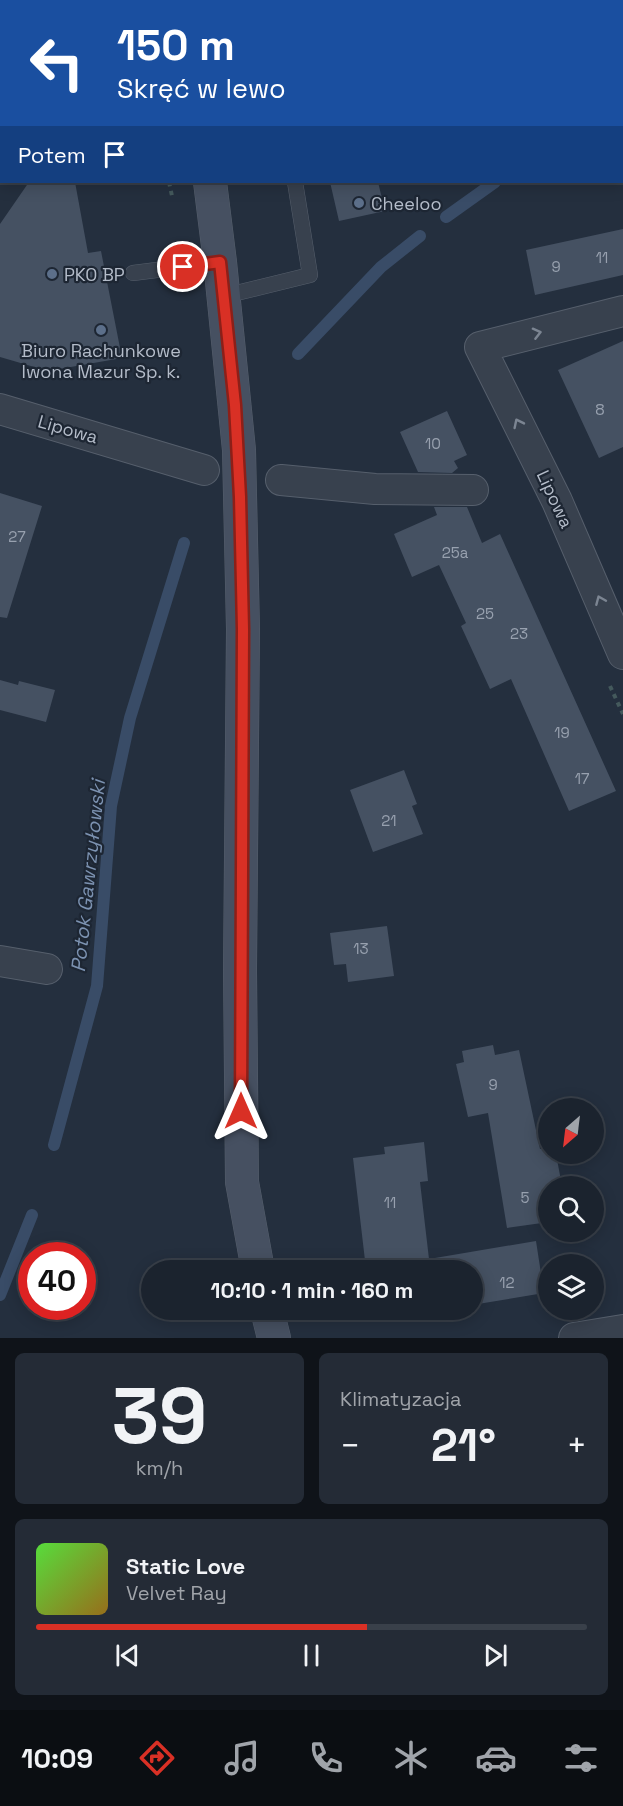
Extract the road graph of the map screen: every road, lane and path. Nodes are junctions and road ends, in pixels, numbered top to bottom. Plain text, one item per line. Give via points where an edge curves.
1 (201, 183) edge
2 (210, 183) edge
3 (295, 183) edge
4 (219, 256) junction
5 (133, 273) dead end
6 (224, 296) junction
7 (623, 310) edge
8 (0, 409) edge
9 (204, 470) dead end
10 (281, 480) dead end
11 (472, 490) dead end
12 (623, 654) edge
13 (0, 961) edge
14 (47, 969) dead end
15 (256, 1260) edge
16 (270, 1320) edge
17 (623, 1330) edge
18 (274, 1338) edge
19 (574, 1338) edge

1 - 4 street
2 - 4 street
3 - 6 lane via 310,275
4 - 5 lane
4 - 6 street
6 - 15 street via 239,450 243,629 242,1182
12 -> 7 street, Lipowa via 557,501 480,347
8 - 9 street, Lipowa
10 - 11 street via 375,489
13 - 14 street
16 - 18 street
17 - 19 street

